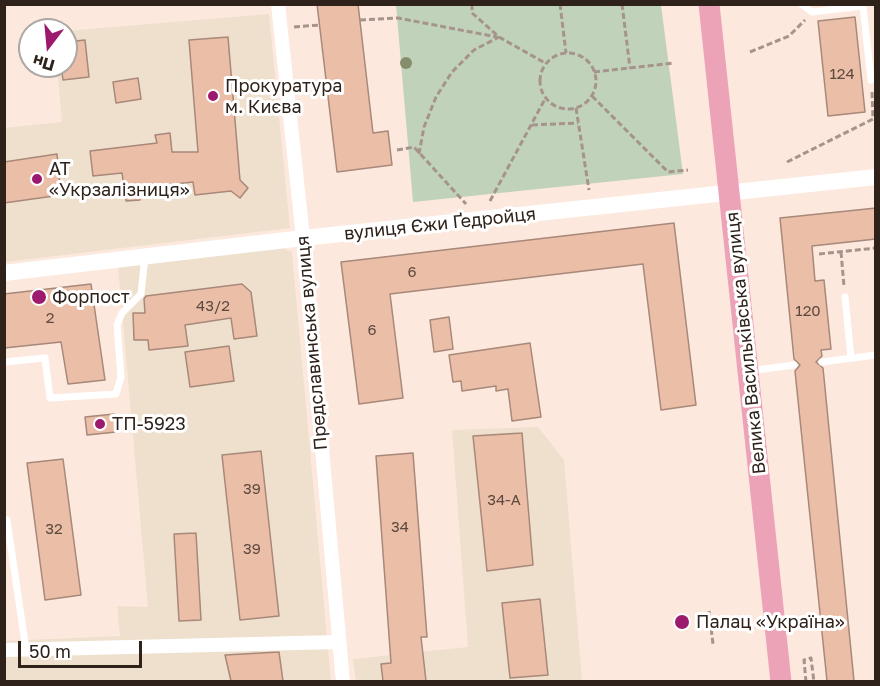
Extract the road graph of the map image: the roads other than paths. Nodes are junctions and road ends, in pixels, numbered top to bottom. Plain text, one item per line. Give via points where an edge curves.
1 (278, 4) edge
2 (709, 4) edge
3 (801, 4) edge
4 (871, 80) road end
5 (876, 177) edge
6 (730, 195) junction
7 (303, 238) junction
8 (145, 256) junction
9 (4, 273) edge
10 (845, 297) road end
11 (876, 355) edge
12 (851, 358) junction
13 (4, 362) edge
14 (822, 362) dead end
15 (794, 365) dead end
16 (749, 371) junction
17 (7, 520) dead end
18 (338, 642) junction
19 (4, 650) edge
20 (26, 650) junction
21 (343, 681) edge
22 (781, 681) edge

1 - 7 street, Предславинська вулиця
2 - 6 main road, Велика Васильківська вулиця
3 - 4 lane via 812,12 862,6
5 - 6 street, вулиця Єжи Ґедройця
6 - 7 street, вулиця Єжи Ґедройця
6 - 16 main road, Велика Васильківська вулиця
7 - 8 street, вулиця Єжи Ґедройця
7 - 18 street, Предславинська вулиця
8 - 9 street, вулиця Єжи Ґедройця
8 - 13 lane via 141,294 122,313 117,325 121,377 116,394 50,398 45,358
10 - 12 lane
11 - 12 lane
12 - 14 lane
15 - 16 lane
16 - 22 main road, Велика Васильківська вулиця
17 - 20 lane
18 - 20 street
18 - 21 street, Предславинська вулиця
19 - 20 street

